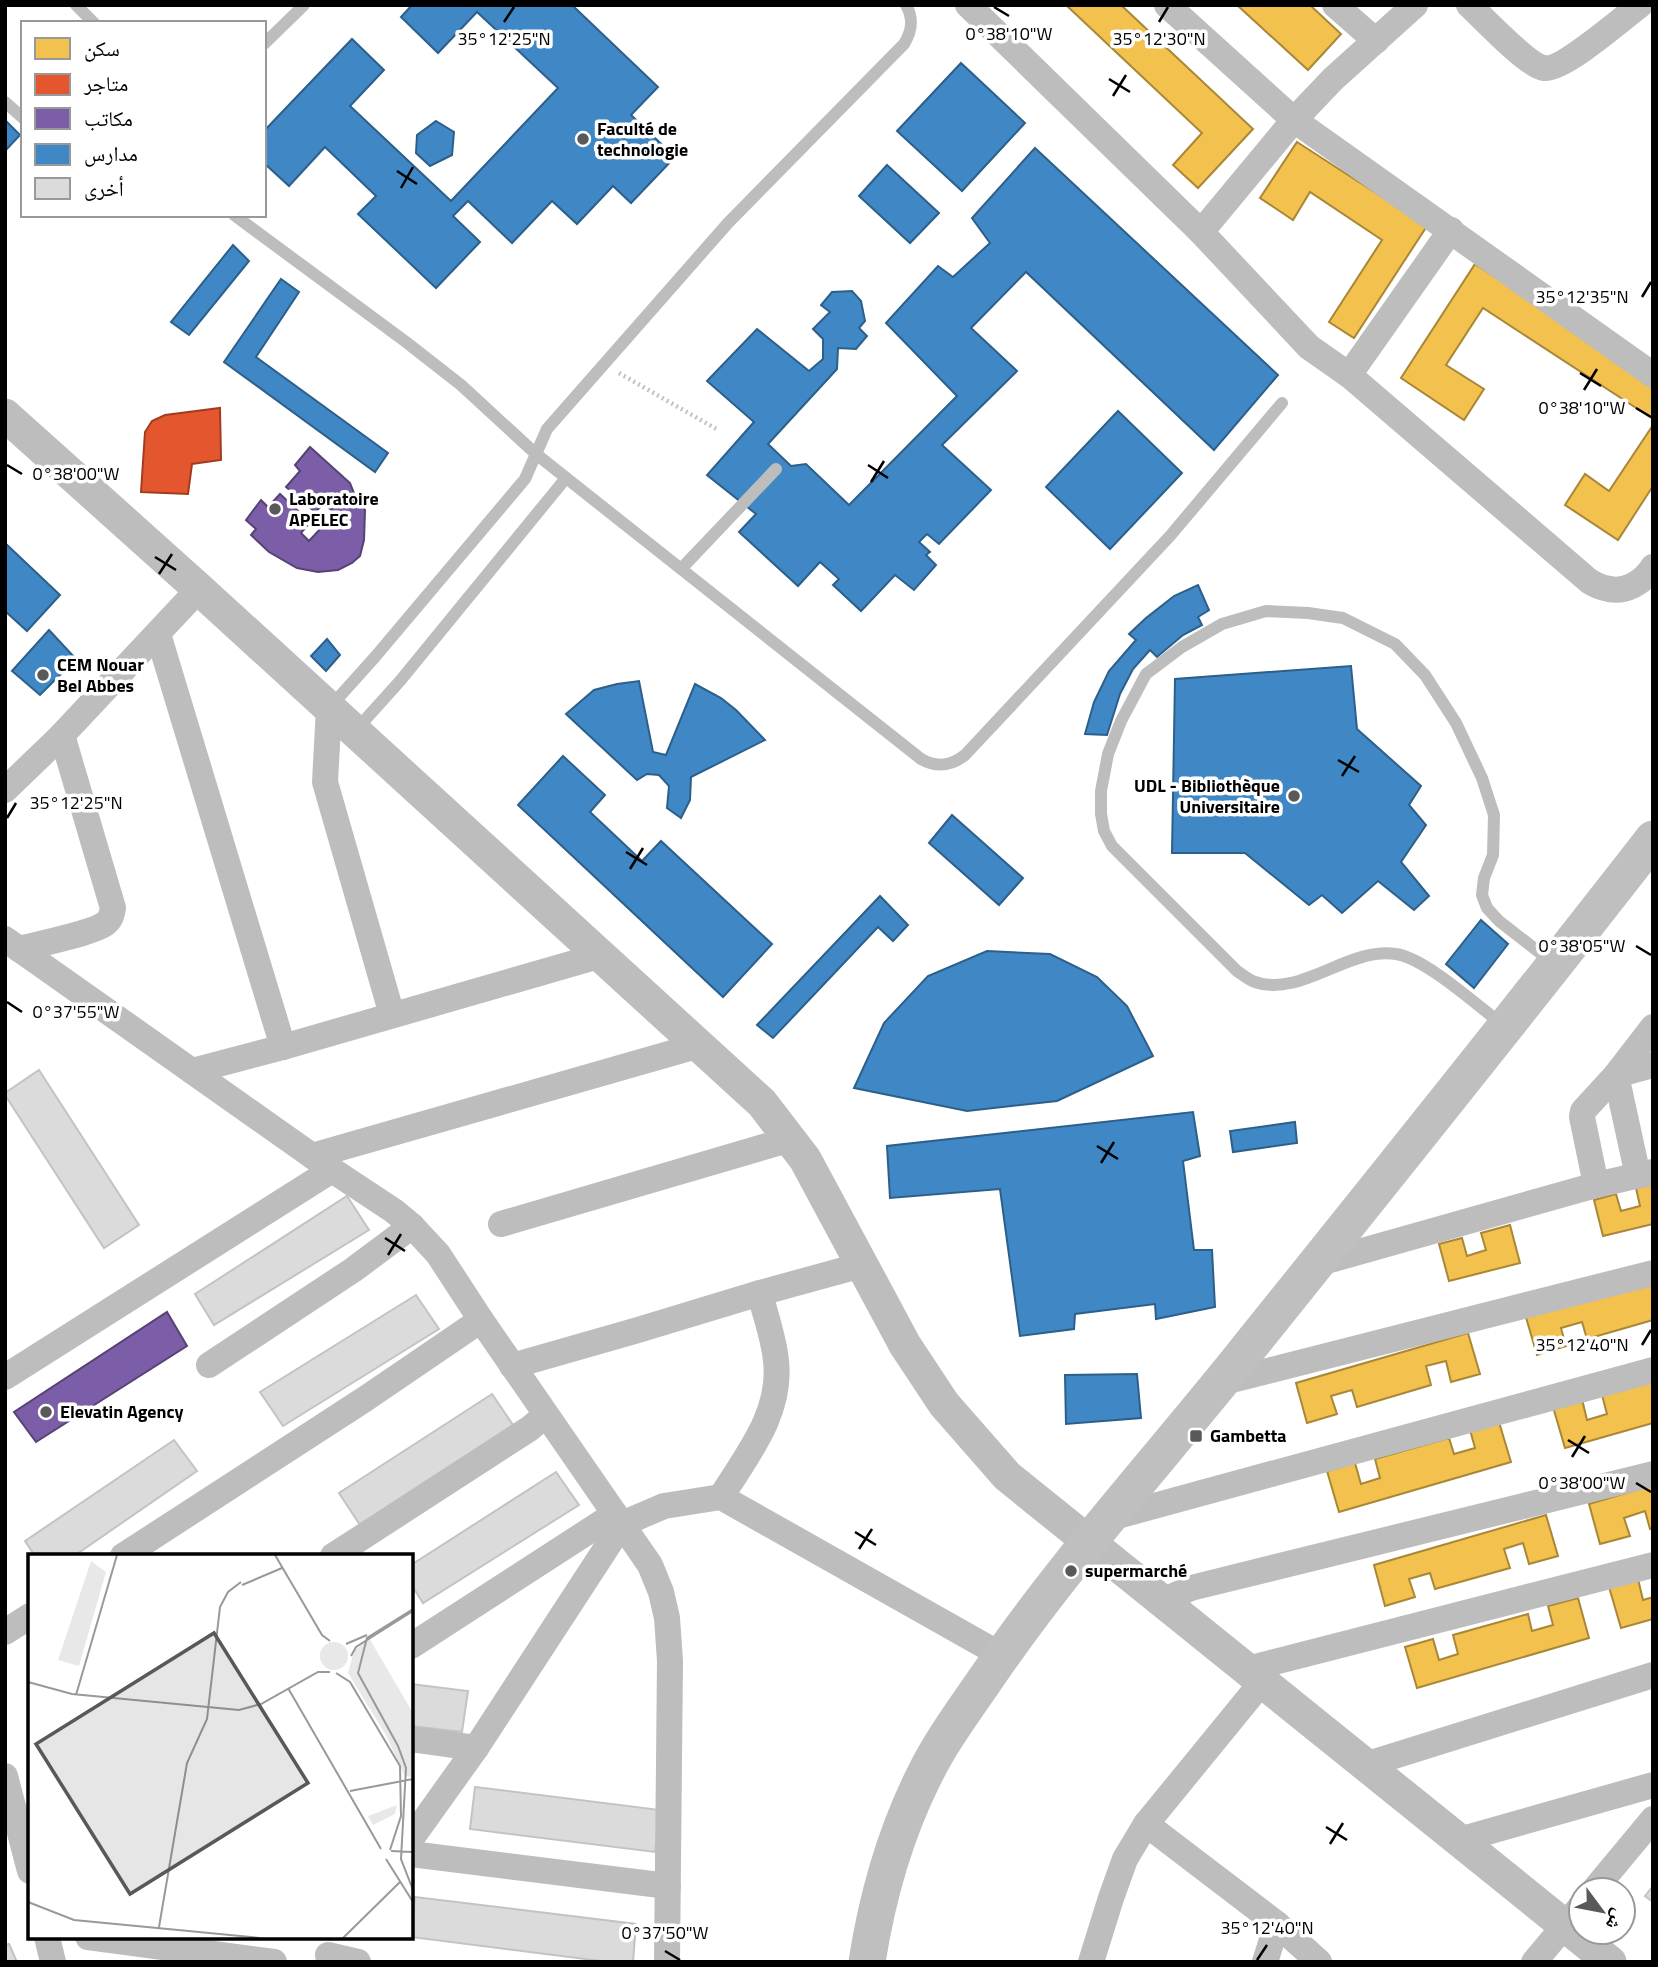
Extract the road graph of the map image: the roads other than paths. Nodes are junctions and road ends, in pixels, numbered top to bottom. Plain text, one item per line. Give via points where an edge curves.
1 (76, 5) edge
2 (304, 5) edge
3 (906, 5) edge
4 (968, 5) edge
5 (1167, 5) edge
6 (1335, 5) edge
7 (1416, 5) edge
8 (1469, 5) edge
9 (1640, 5) edge
10 (92, 21) edge
11 (1376, 41) junction
12 (266, 42) edge
13 (5, 102) edge
14 (21, 116) edge
15 (1294, 120) junction
16 (237, 217) edge
17 (1451, 230) junction
18 (1200, 232) junction
19 (1349, 375) junction
20 (1653, 375) edge
21 (1282, 403) dead end
22 (5, 415) edge
23 (536, 454) junction
24 (776, 469) dead end
25 (566, 478) junction
26 (1653, 567) edge
27 (681, 569) junction
28 (199, 589) junction
29 (158, 634) junction
30 (329, 709) junction
31 (62, 735) junction
32 (341, 738) junction
33 (5, 790) edge
34 (1653, 839) edge
35 (12, 944) edge
36 (602, 955) junction
37 (1556, 965) junction
38 (392, 1015) junction
39 (1506, 1027) junction
40 (1653, 1027) edge
41 (700, 1045) junction
42 (283, 1047) junction
43 (1653, 1065) edge
44 (192, 1071) junction
45 (1616, 1074) junction
46 (791, 1139) junction
47 (322, 1163) junction
48 (1645, 1174) edge
49 (1596, 1185) junction
50 (501, 1224) dead end
51 (412, 1226) junction
52 (1316, 1264) junction
53 (862, 1265) junction
54 (1653, 1273) edge
55 (760, 1293) junction
56 (481, 1320) junction
57 (209, 1365) dead end
58 (512, 1366) junction
59 (1653, 1370) edge
60 (5, 1377) edge
61 (1220, 1383) junction
62 (546, 1415) junction
63 (1653, 1474) edge
64 (721, 1497) junction
65 (619, 1519) junction
66 (1100, 1530) junction
67 (126, 1554) edge
68 (336, 1554) edge
69 (1653, 1565) edge
70 (1162, 1601) junction
71 (28, 1617) edge
72 (5, 1632) edge
73 (413, 1645) edge
74 (1001, 1655) junction
75 (1653, 1675) edge
76 (1255, 1676) junction
77 (413, 1739) edge
78 (476, 1748) junction
79 (1365, 1765) junction
80 (5, 1776) edge
81 (1653, 1785) edge
82 (1653, 1819) edge
83 (1146, 1824) junction
84 (413, 1836) edge
85 (12, 1840) edge
86 (1459, 1840) junction
87 (413, 1854) edge
88 (28, 1868) edge
89 (1606, 1876) edge
90 (668, 1886) junction
91 (1567, 1911) edge
92 (1567, 1922) edge
93 (1277, 1924) junction
94 (47, 1939) edge
95 (103, 1939) edge
96 (1597, 1946) edge
97 (331, 1951) edge
98 (53, 1962) edge
99 (274, 1962) edge
100 (358, 1962) edge
101 (667, 1962) edge
102 (867, 1962) edge
103 (1091, 1962) edge
104 (1265, 1962) edge
105 (1319, 1962) edge
106 (1534, 1962) edge
107 (1610, 1962) edge

1 - 10 lane
2 - 12 lane
3 - 23 lane via 912,27 904,44 729,223 547,429
4 - 18 street
5 - 15 street
6 - 11 street
7 - 11 street
8 - 9 street via 1527,59 1547,69 1559,66
11 - 15 street
13 - 14 lane
15 - 17 street
15 - 18 street
16 - 23 lane via 452,377
17 - 19 street
17 - 20 street
18 - 19 street via 1309,347
19 - 26 street via 1589,582 1606,589 1625,587 1637,584
21 - 27 lane via 1136,573 965,755 949,765 921,760
22 - 28 street
23 - 25 lane
23 - 30 lane via 525,479
24 - 27 lane
25 - 27 lane
25 - 32 lane via 400,681
28 - 29 street
28 - 30 street
29 - 31 street
29 - 42 street
30 - 32 street
31 - 33 street
31 - 35 street via 112,915 99,927 65,937
32 - 36 street
32 - 38 street via 325,782
34 - 37 main road
35 - 44 street
36 - 38 street
36 - 41 street
37 - 39 main road
37 - 39 lane via 1487,908 1482,895 1493,855 1494,815 1482,778 1456,723 1425,675 1395,644 1343,618 1266,611 1222,624 1146,674 1108,754 1101,791 1104,831 1112,846 1237,971 1255,982 1273,985 1362,958 1396,954 1421,963
38 - 42 street
39 - 52 main road
40 - 45 street
41 - 46 street via 762,1102
41 - 47 street
42 - 44 street
43 - 45 street
44 - 47 street
45 - 48 street
45 - 49 street via 1582,1117
46 - 50 street
46 - 53 street
47 - 51 street
47 - 60 street
48 - 49 street
49 - 52 street
51 - 56 street via 438,1254
51 - 57 street
52 - 61 main road
53 - 55 street
53 - 66 street via 905,1345 944,1404 1007,1476
54 - 61 street
55 - 58 street
55 - 64 street via 776,1361 775,1396 765,1426
56 - 58 street
56 - 67 street
58 - 62 street
59 - 66 street
61 - 66 main road
62 - 65 street
62 - 68 street
63 - 70 street via 1191,1588
64 - 65 street
64 - 74 street
65 - 73 street
65 - 78 street
65 - 90 street via 650,1565 667,1618
66 - 70 street
66 - 74 main road
69 - 76 street
70 - 76 street
71 - 72 street
74 - 102 main road via 924,1776 894,1847
75 - 79 street
76 - 79 street
76 - 83 street
77 - 78 street
78 - 84 street
79 - 86 street
80 - 85 street
81 - 86 street
82 - 89 street
83 - 93 street
83 - 103 street via 1125,1859
85 - 88 street
86 - 91 street
87 - 90 street
90 - 101 street
92 - 106 street
93 - 104 street
93 - 105 street
94 - 98 street
95 - 99 street
96 - 107 street
97 - 100 street

